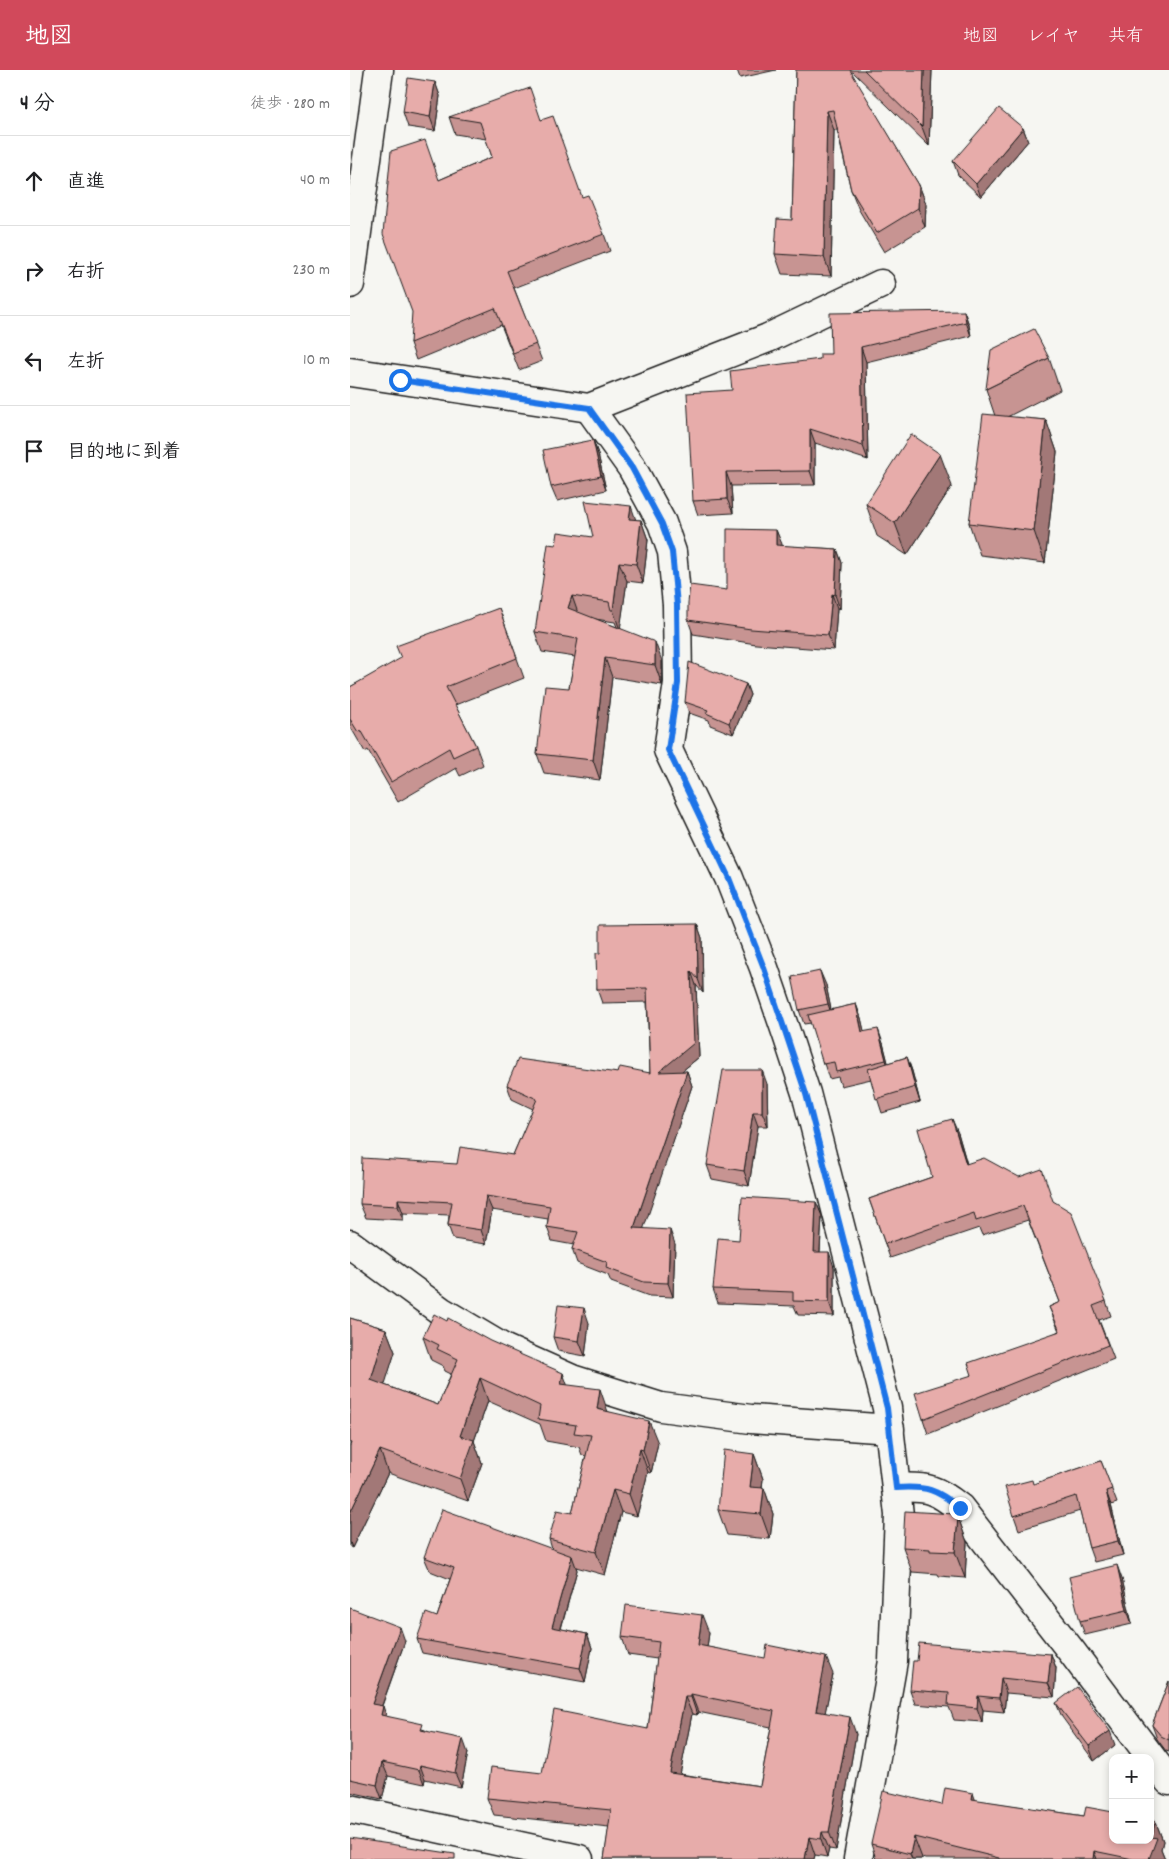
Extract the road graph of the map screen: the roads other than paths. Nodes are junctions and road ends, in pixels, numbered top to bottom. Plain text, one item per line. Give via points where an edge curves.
1 (379, 70) edge
2 (350, 284) edge
3 (881, 284) dead end
4 (350, 372) edge
5 (589, 408) junction
6 (350, 1244) edge
7 (890, 1429) junction
8 (896, 1488) junction
9 (1169, 1781) edge
10 (350, 1810) edge
11 (579, 1859) edge
12 (858, 1859) edge

1 - 2 street
3 - 5 street via 768,338
4 - 5 street
5 - 7 street via 632,468 662,524 672,552 677,605 678,683 668,750 729,878 787,1035 806,1094
6 - 7 street via 441,1311 505,1349 572,1379 661,1407 751,1419
7 - 8 street
8 - 9 street via 919,1487 941,1494 960,1508
8 - 12 street via 899,1515 893,1661
10 - 11 street

